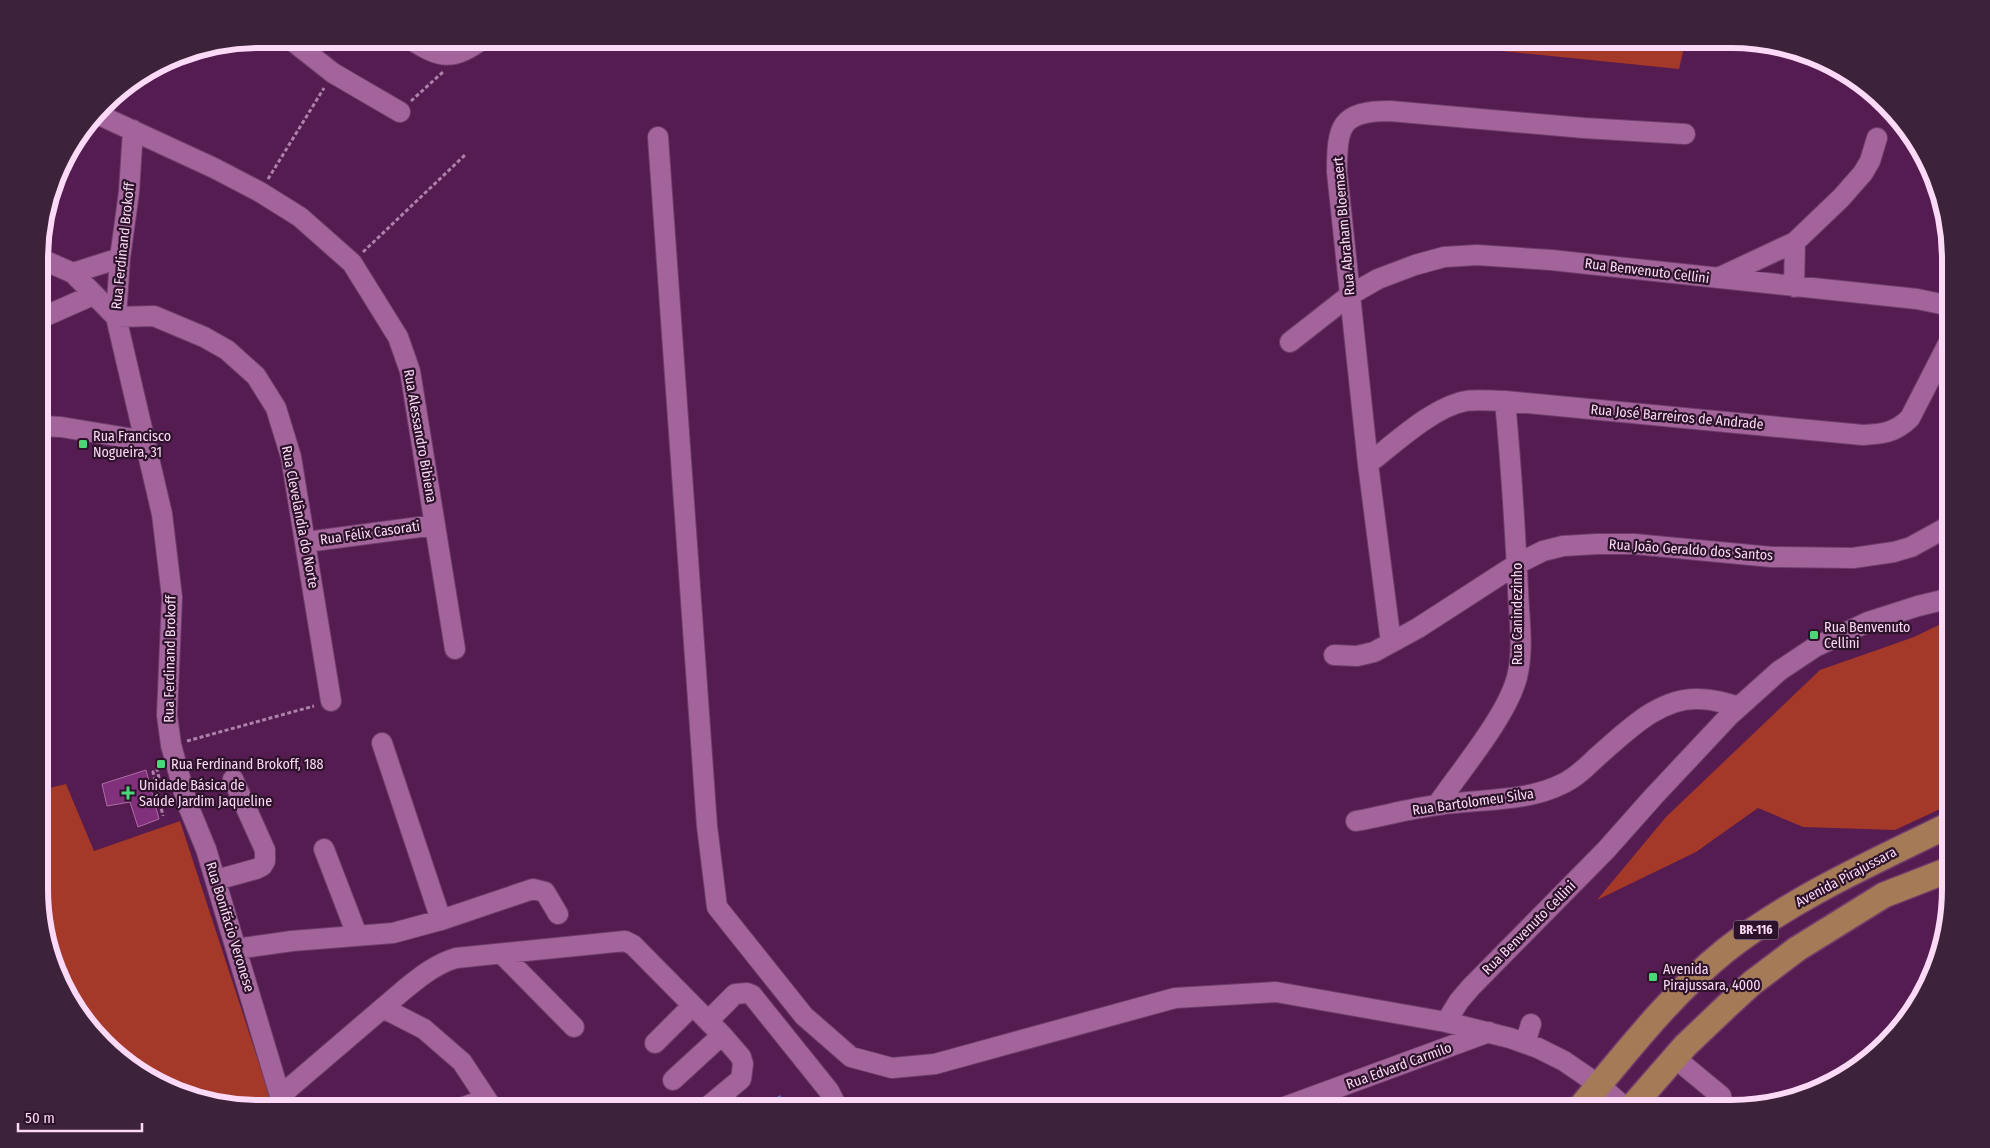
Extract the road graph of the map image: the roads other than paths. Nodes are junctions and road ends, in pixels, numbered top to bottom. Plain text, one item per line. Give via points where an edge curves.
1 (301, 48) edge
2 (424, 48) edge
3 (470, 48) edge
4 (400, 112) road end
5 (102, 116) edge
6 (133, 130) junction
7 (1685, 134) dead end
8 (658, 137) dead end
9 (1877, 138) dead end
10 (1795, 242) junction
11 (120, 258) junction
12 (48, 262) edge
13 (73, 273) junction
14 (1716, 279) junction
15 (1794, 287) junction
16 (93, 295) junction
17 (1350, 295) junction
18 (1942, 302) edge
19 (48, 315) edge
20 (116, 317) junction
21 (1290, 342) dead end
22 (1942, 356) edge
23 (1505, 401) junction
24 (48, 426) edge
25 (146, 441) junction
26 (1368, 464) junction
27 (435, 525) junction
28 (1942, 530) edge
29 (306, 542) junction
30 (1517, 564) junction
31 (1942, 600) edge
32 (1391, 643) junction
33 (455, 649) dead end
34 (1334, 655) dead end
35 (331, 701) road end
36 (1740, 707) junction
37 (382, 743) dead end
38 (172, 745) joint
39 (233, 779) dead end
40 (1437, 805) junction
41 (1356, 821) dead end
42 (1942, 828) edge
43 (324, 849) dead end
44 (1942, 872) edge
45 (216, 880) junction
46 (558, 914) dead end
47 (441, 920) junction
48 (357, 934) junction
49 (236, 949) junction
50 (502, 954) junction
51 (692, 1006) junction
52 (383, 1008) junction
53 (708, 1021) junction
54 (1446, 1022) junction
55 (574, 1027) dead end
56 (1489, 1032) junction
57 (722, 1035) junction
58 (655, 1043) dead end
59 (1675, 1058) junction
60 (673, 1080) dead end
61 (1599, 1085) junction
62 (281, 1100) edge
63 (285, 1100) edge
64 (487, 1100) edge
65 (716, 1100) edge
66 (834, 1100) edge
67 (1304, 1100) edge
68 (1586, 1100) edge
69 (1618, 1100) edge
70 (1637, 1100) edge
71 (1722, 1100) edge

1 - 4 street via 333,73
2 - 3 street via 452,55
5 - 6 street, Rua Alessandro Bibiena
6 - 11 street, Rua Ferdinand Brokoff
6 - 27 street, Rua Alessandro Bibiena via 260,192 300,217 352,263 398,337 410,371
7 - 17 street, Rua Abraham Bloemaert via 1390,111 1363,112 1340,130 1337,143
8 - 54 street via 707,826 717,907 804,1016 851,1056 892,1068 935,1064 1175,998 1276,992
9 - 10 street via 1863,173
10 - 14 street
10 - 15 street
11 - 13 street
11 - 20 street, Rua Ferdinand Brokoff
12 - 13 street
13 - 16 street
14 - 15 street, Rua Benvenuto Cellini
14 - 17 street, Rua Benvenuto Cellini via 1477,255 1444,257 1414,265 1378,279
15 - 18 street, Rua Benvenuto Cellini
16 - 19 street
16 - 20 street
17 - 21 street, Rua Benvenuto Cellini
17 - 26 street, Rua Abraham Bloemaert
20 - 25 street, Rua Ferdinand Brokoff
20 - 29 street, Rua Clevelândia do Norte via 154,316 204,337 227,350 256,376 276,408 290,457
22 - 23 street, Rua José Barreiros de Andrade via 1910,418 1901,427 1882,434 1853,434
23 - 26 street, Rua José Barreiros de Andrade via 1466,401 1448,407
23 - 30 street, Rua Canindezinho
24 - 25 street
25 - 38 street, Rua Ferdinand Brokoff via 162,514 172,597 167,715
26 - 32 street, Rua Abraham Bloemaert
27 - 29 street, Rua Félix Casorati
27 - 33 street, Rua Alessandro Bibiena
28 - 30 street, Rua João Geraldo dos Santos via 1911,547 1873,556 1772,557 1634,544 1597,544 1563,546
29 - 35 street, Rua Clevelândia do Norte
30 - 32 street, Rua João Geraldo dos Santos
30 - 40 street, Rua Canindezinho via 1520,656 1517,678 1486,736
31 - 36 street, Rua Benvenuto Cellini via 1868,622 1815,648 1779,671
32 - 34 street, Rua João Geraldo dos Santos via 1357,656
36 - 40 street, Rua Bartolomeu Silva via 1716,700 1684,700 1661,708 1640,721 1563,784 1538,794
36 - 54 street, Rua Benvenuto Cellini via 1471,987
37 - 47 street
38 - 45 street, Rua Bonifácio Veronese via 188,803
39 - 45 street via 265,850 265,861 256,869
40 - 41 street, Rua Bartolomeu Silva
42 - 61 main road, Avenida Pirajussara / BR-116 via 1828,884 1726,950 1682,990
43 - 48 street
44 - 59 main road, BR-116 via 1884,895 1797,949 1752,983
45 - 49 street, Rua Bonifácio Veronese
46 - 47 street via 545,892 536,889
47 - 48 street via 393,933
48 - 49 street
49 - 62 street, Rua Bonifácio Veronese
50 - 51 street via 629,942
50 - 52 street via 445,962 424,974
50 - 55 street
51 - 53 street
51 - 58 street
52 - 63 street
52 - 64 street via 424,1029 462,1062
53 - 57 street
53 - 66 street via 735,994 752,995
54 - 56 street
56 - 61 street via 1528,1034
56 - 67 street, Rua Edvard Carmilo
57 - 60 street
57 - 65 street via 742,1057 744,1064 741,1079
59 - 70 main road, BR-116
59 - 71 street
61 - 68 main road, Avenida Pirajussara / BR-116
61 - 69 street

